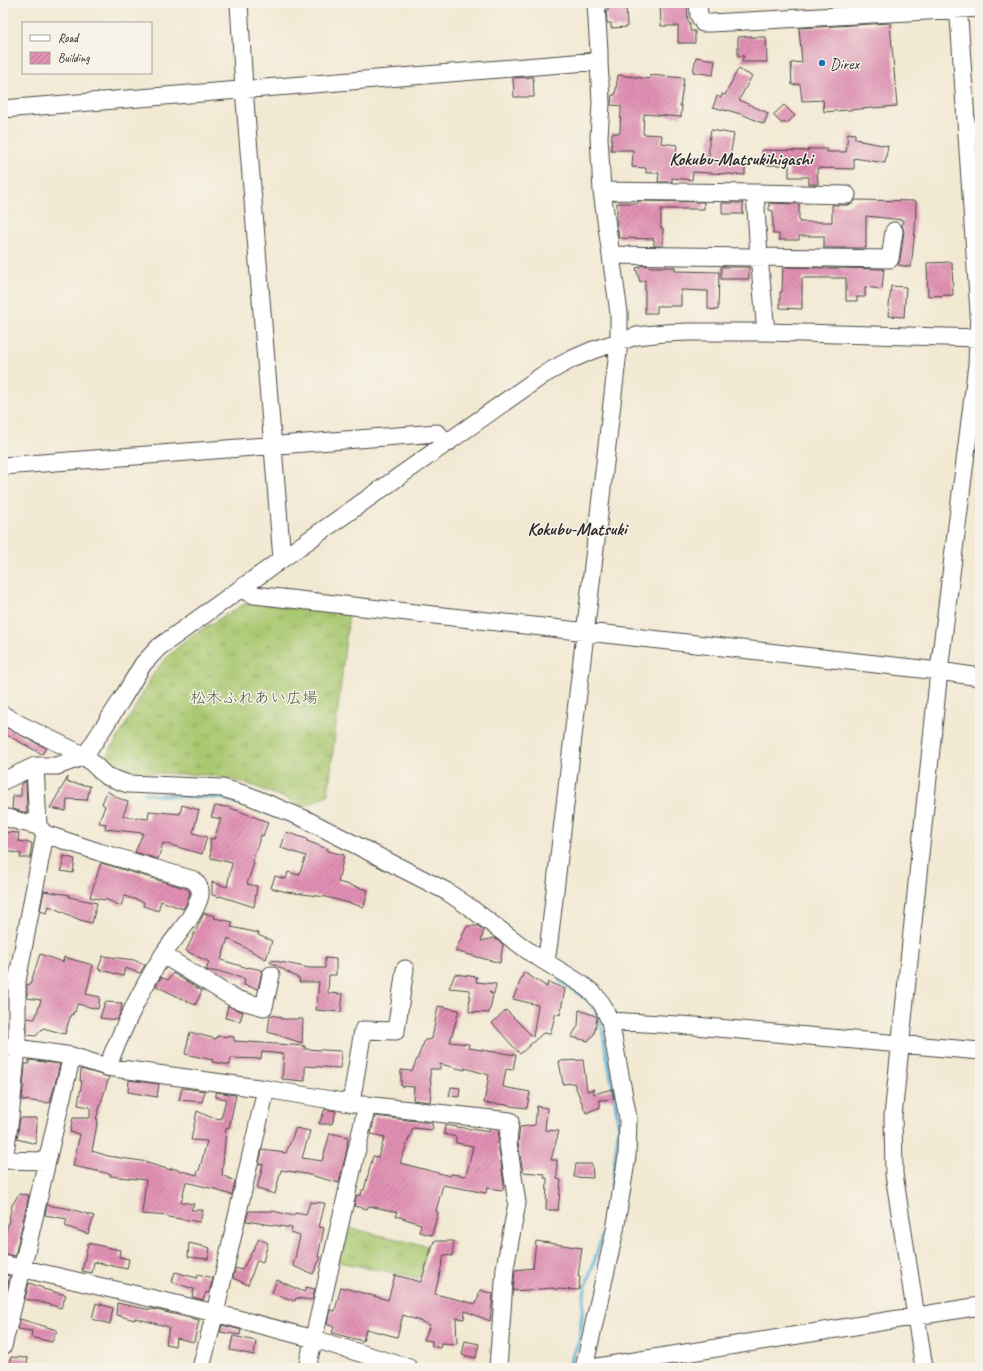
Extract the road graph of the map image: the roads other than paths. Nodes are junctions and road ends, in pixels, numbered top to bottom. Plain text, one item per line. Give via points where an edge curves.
1 (239, 3) edge
2 (596, 3) edge
3 (698, 3) edge
4 (958, 6) edge
5 (980, 8) edge
6 (599, 61) junction
7 (244, 89) junction
8 (3, 109) edge
9 (602, 191) junction
10 (755, 194) junction
11 (847, 195) dead end
12 (894, 231) dead end
13 (611, 255) junction
14 (759, 256) junction
15 (766, 332) junction
16 (979, 338) edge
17 (619, 342) junction
18 (448, 443) junction
19 (272, 446) junction
20 (3, 466) edge
21 (282, 559) junction
22 (240, 589) junction
23 (585, 632) junction
24 (939, 670) junction
25 (980, 677) edge
26 (3, 715) edge
27 (85, 756) junction
28 (36, 766) junction
29 (3, 781) edge
30 (3, 817) edge
31 (41, 830) junction
32 (163, 955) junction
33 (546, 961) junction
34 (405, 969) dead end
35 (271, 976) dead end
36 (610, 1021) junction
37 (901, 1044) junction
38 (10, 1047) edge
39 (980, 1051) edge
40 (72, 1056) junction
41 (107, 1068) junction
42 (266, 1089) junction
43 (359, 1104) junction
44 (4, 1160) edge
45 (46, 1161) junction
46 (3, 1264) edge
47 (23, 1269) junction
48 (980, 1306) edge
49 (215, 1313) junction
50 (915, 1316) junction
51 (314, 1339) junction
52 (3, 1346) edge
53 (201, 1368) edge
54 (307, 1368) edge
55 (409, 1368) edge
56 (498, 1368) edge
57 (584, 1368) edge
58 (592, 1368) edge
59 (924, 1368) edge

1 - 7 street
2 - 6 street
3 - 4 street via 703,23
4 - 5 street
4 - 16 street
6 - 7 street
6 - 9 street
7 - 8 street
7 - 19 street
9 - 10 street
9 - 13 street
10 - 11 street
10 - 14 street
12 - 14 street via 890,259
13 - 14 street
13 - 17 street via 619,313
14 - 15 street
15 - 16 street
15 - 17 street via 664,333 637,336
16 - 24 street
17 - 18 street via 593,350 543,375
17 - 23 street
18 - 19 street via 437,433
18 - 21 street
19 - 20 street
19 - 21 street
21 - 22 street
22 - 23 street via 254,595
22 - 27 street via 150,656
23 - 24 street
23 - 33 street
24 - 25 street
24 - 37 street
26 - 27 street
27 - 28 street via 57,766
27 - 33 street via 106,776 128,784 222,788 247,795 305,819 446,892
28 - 29 street
28 - 31 street
30 - 31 street
31 - 32 street via 99,852 194,880 200,887 200,897 189,920
31 - 38 street via 17,981
32 - 35 street via 235,999 264,1007
32 - 41 street via 134,1005
33 - 36 street via 593,993
34 - 43 street via 396,1031 363,1030
36 - 37 street
36 - 57 street via 628,1118 627,1156 615,1230
37 - 39 street
37 - 50 street via 893,1116 894,1174
38 - 40 street
38 - 44 street via 10,1118
40 - 41 street
40 - 45 street
41 - 42 street
42 - 43 street
42 - 49 street
43 - 51 street
43 - 56 street via 510,1121 508,1143 518,1203 505,1268
44 - 45 street
45 - 47 street
46 - 47 street
47 - 49 street
47 - 52 street
48 - 50 street
49 - 51 street
49 - 53 street
50 - 58 street
50 - 59 street
51 - 54 street
51 - 55 street

